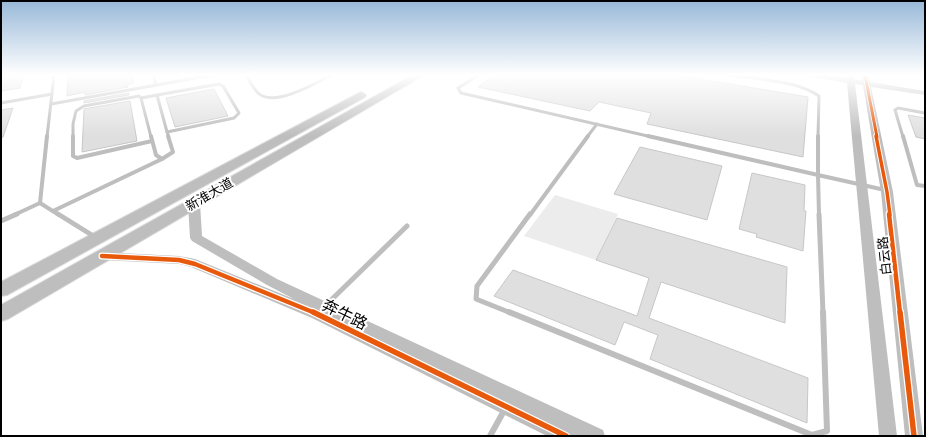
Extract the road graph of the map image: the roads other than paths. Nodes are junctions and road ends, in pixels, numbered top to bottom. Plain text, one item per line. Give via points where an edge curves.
1 (44, 95) edge
2 (52, 95) edge
3 (99, 95) edge
4 (154, 95) edge
5 (156, 95) edge
6 (229, 95) edge
7 (265, 95) edge
8 (282, 95) edge
9 (361, 95) edge
10 (382, 95) edge
11 (471, 95) edge
12 (819, 95) edge
13 (852, 95) edge
14 (869, 95) edge
15 (141, 98) junction
16 (1, 103) edge
17 (51, 104) junction
18 (925, 113) edge
19 (597, 124) junction
20 (168, 132) junction
21 (152, 141) junction
22 (162, 158) junction
23 (818, 175) junction
24 (861, 185) junction
25 (925, 186) edge
26 (886, 190) junction
27 (40, 203) junction
28 (194, 203) junction
29 (53, 211) junction
30 (1, 221) edge
31 (407, 226) dead end
32 (98, 238) junction
33 (102, 256) junction
34 (1, 290) edge
35 (321, 310) junction
36 (1, 314) edge
37 (507, 406) junction
38 (490, 436) edge
39 (566, 436) edge
40 (596, 436) edge
41 (888, 436) edge
42 (914, 436) edge

1 - 16 lane
2 - 17 lane
3 - 17 lane
4 - 15 lane
5 - 20 lane
6 - 20 lane via 239,113 234,118
7 - 8 lane
9 - 32 main road, 新淮大道
10 - 28 main road, 新淮大道
11 - 19 lane
12 - 23 lane
13 - 24 street, 白云路
14 - 26 street, 白云路
15 - 21 lane
15 - 21 lane via 133,96 84,106 76,111 73,124 73,156 77,158
17 - 27 lane
18 - 25 lane via 898,108 895,110 917,185
19 - 23 lane
19 - 23 lane via 477,286 476,299 812,435 828,431
20 - 22 lane via 173,152
21 - 22 lane via 156,155
22 - 29 lane
23 - 24 lane
24 - 26 lane
24 - 41 street, 白云路
26 - 42 street, 白云路
27 - 29 lane
27 - 30 lane
28 - 33 main road, 新淮大道
28 - 35 street, 奔牛路 via 196,238
29 - 32 lane
31 - 35 lane
32 - 34 main road, 新淮大道
33 - 35 street, 奔牛路 via 179,260
33 - 36 main road, 新淮大道
35 - 37 street, 奔牛路
35 - 40 street, 奔牛路
37 - 38 lane
37 - 39 street, 奔牛路

